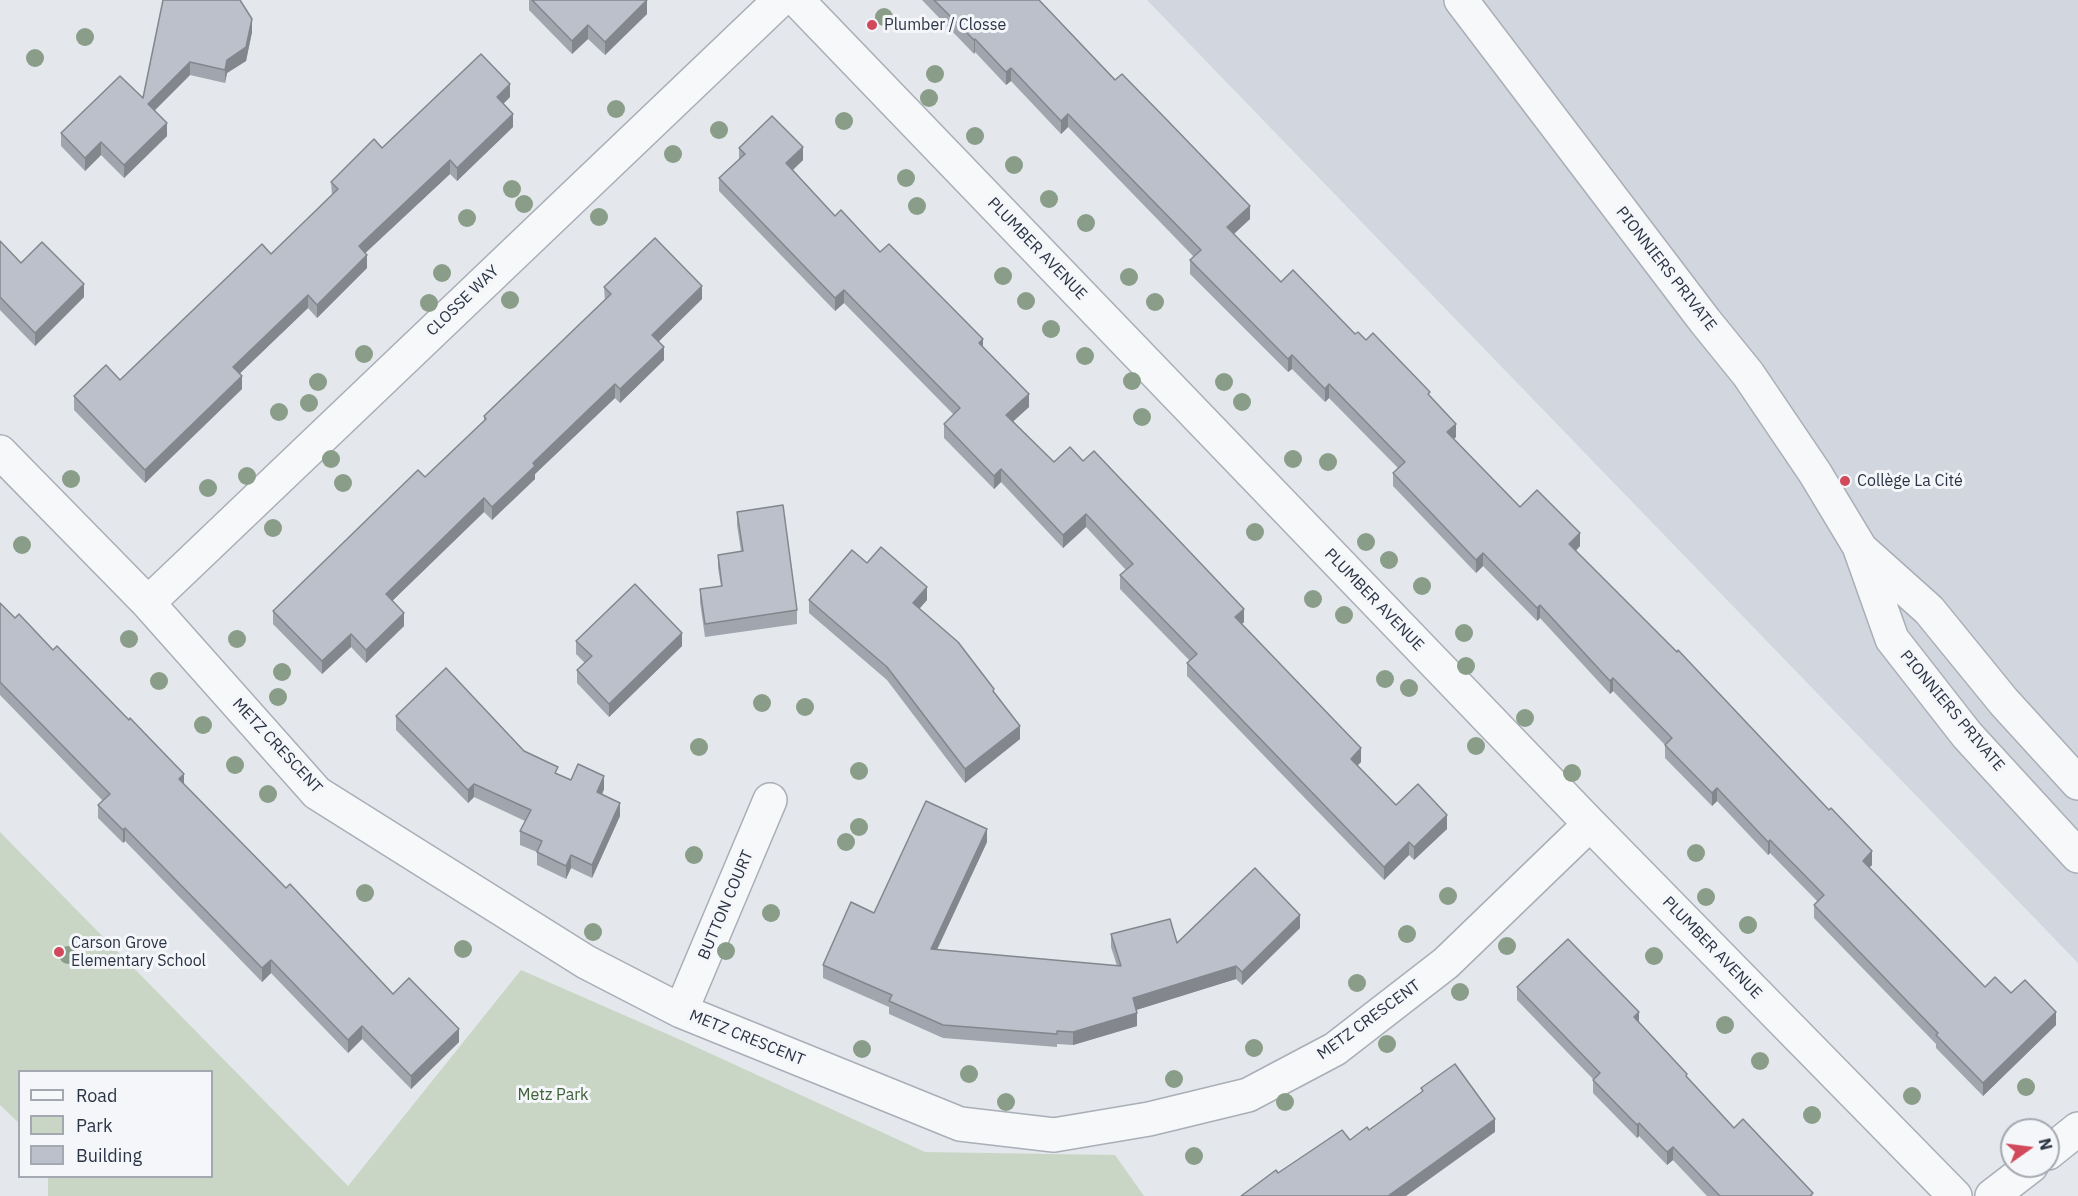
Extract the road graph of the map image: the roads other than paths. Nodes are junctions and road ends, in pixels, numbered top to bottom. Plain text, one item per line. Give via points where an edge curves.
1 (780, 0) edge
2 (797, 0) edge
3 (1461, 0) edge
4 (0, 452) edge
5 (1859, 546) junction
6 (147, 603) junction
7 (2078, 783) edge
8 (770, 800) dead end
9 (1590, 824) junction
10 (2078, 856) edge
11 (681, 1011) junction
12 (2078, 1130) edge
13 (2060, 1144) edge
14 (2015, 1178) edge
15 (1955, 1196) edge
16 (1992, 1196) edge

1 - 6 street, CLOSSE WAY
2 - 9 street, PLUMBER AVENUE
3 - 5 street, PIONNIERS PRIVATE via 1748,374 1815,472
4 - 6 street, METZ CRESCENT
5 - 7 street, PIONNIERS PRIVATE via 1929,610 2004,702
5 - 10 street, PIONNIERS PRIVATE via 1892,639 1967,735
6 - 11 street, METZ CRESCENT via 317,793 586,962
8 - 11 street, BUTTON COURT
9 - 11 street, METZ CRESCENT via 1446,963 1335,1048 1248,1095 1149,1119 1054,1135 960,1125
9 - 15 street, PLUMBER AVENUE
12 - 13 street
14 - 16 street

